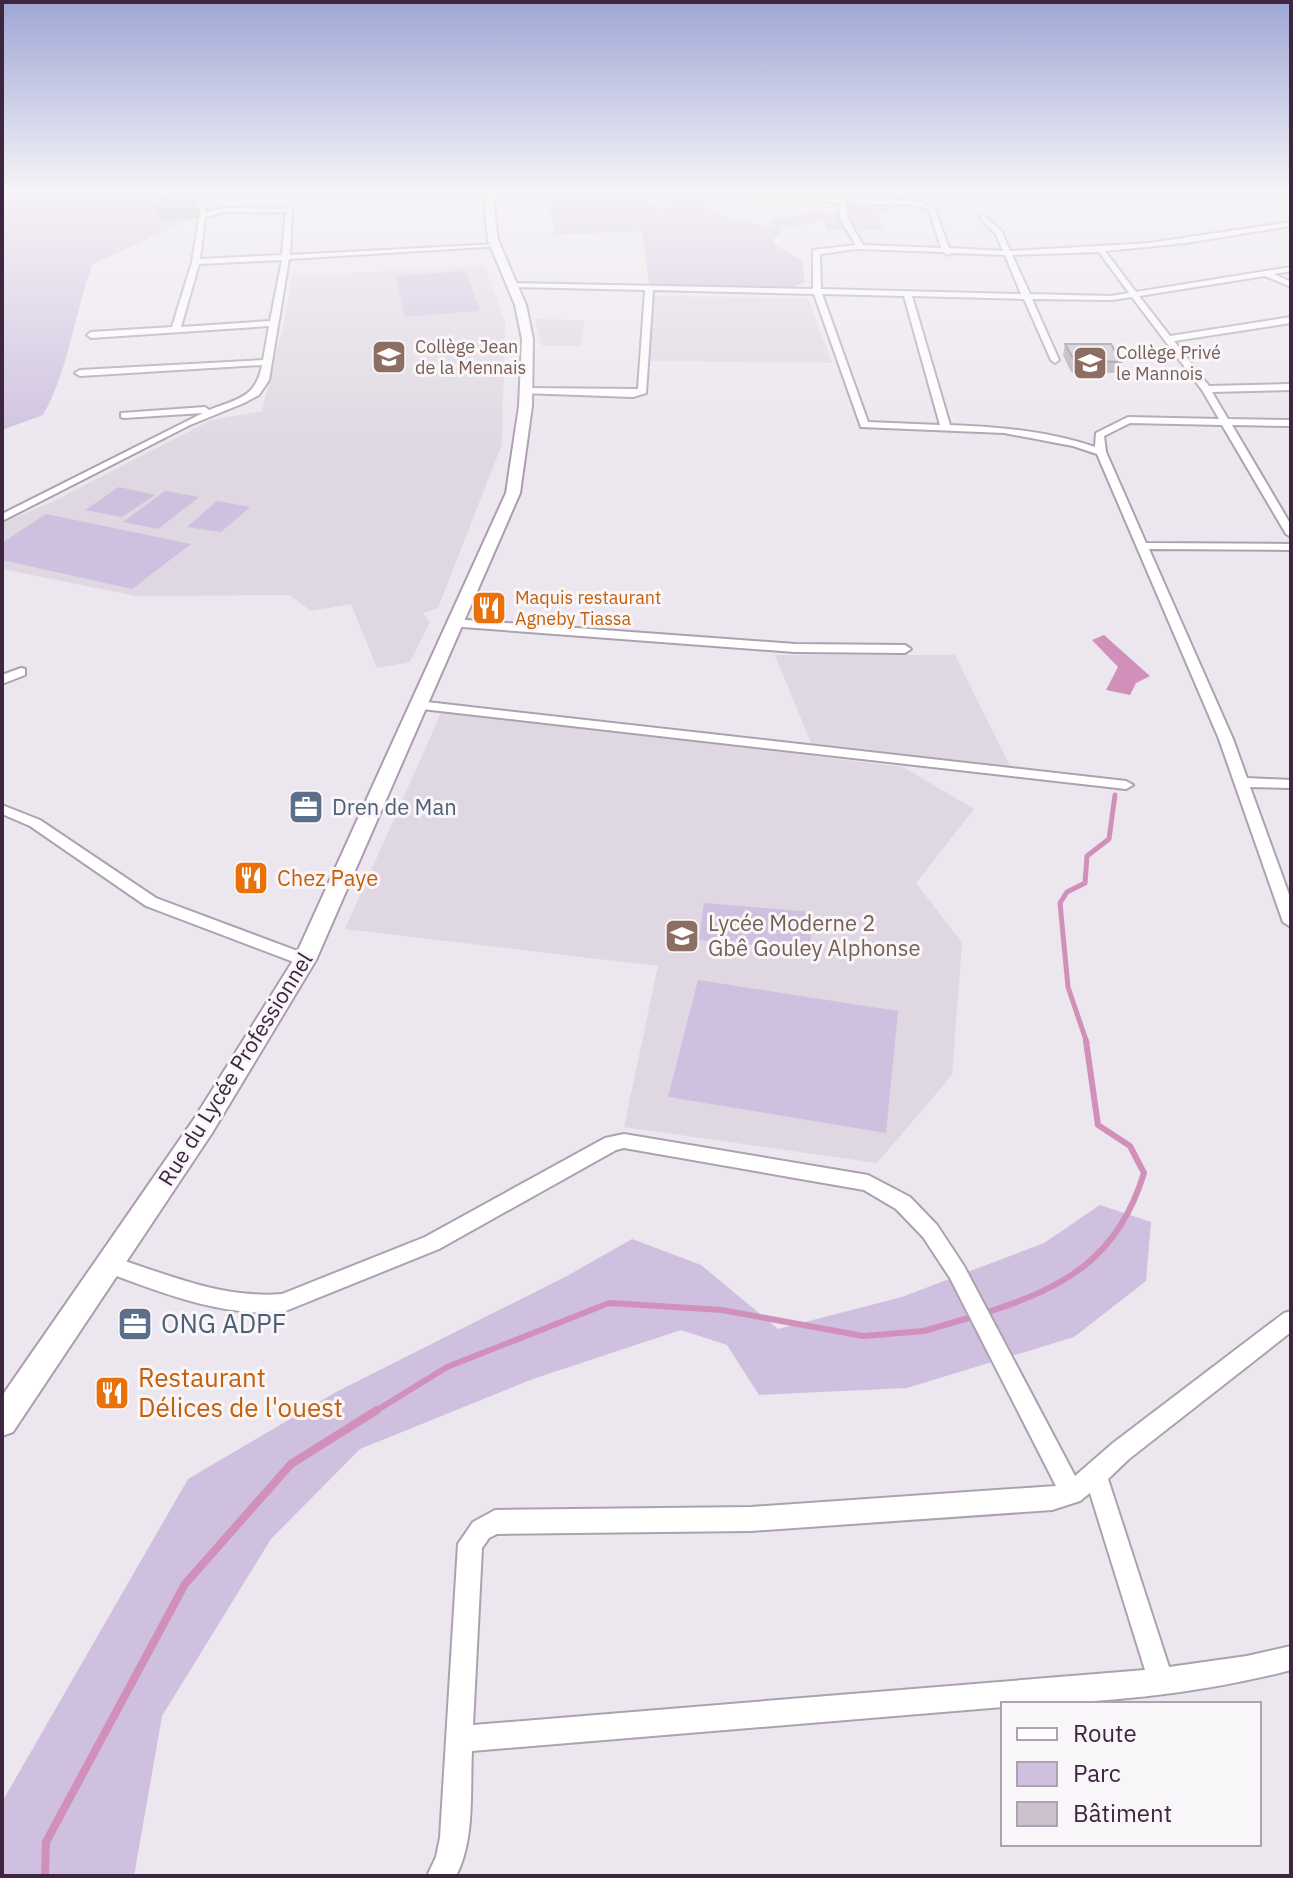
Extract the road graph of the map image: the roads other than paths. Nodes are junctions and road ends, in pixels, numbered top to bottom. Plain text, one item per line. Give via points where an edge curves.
1 (191, 280) edge
2 (282, 280) edge
3 (513, 280) edge
4 (817, 280) edge
5 (1017, 280) edge
6 (1123, 280) edge
7 (1224, 280) edge
8 (515, 285) junction
9 (649, 290) junction
10 (817, 292) junction
11 (907, 293) junction
12 (1134, 294) junction
13 (1024, 297) junction
14 (1111, 298) junction
15 (1141, 304) junction
16 (1291, 320) edge
17 (274, 323) junction
18 (176, 329) junction
19 (91, 335) dead end
20 (1170, 339) junction
21 (1055, 360) dead end
22 (267, 362) junction
23 (80, 373) dead end
24 (1291, 387) edge
25 (1206, 389) junction
26 (525, 391) junction
27 (219, 410) junction
28 (124, 415) dead end
29 (1224, 420) junction
30 (1291, 423) edge
31 (946, 429) junction
32 (1099, 435) junction
33 (1075, 443) junction
34 (1101, 452) junction
35 (2, 518) edge
36 (1291, 534) edge
37 (1141, 546) junction
38 (1291, 547) edge
39 (458, 621) junction
40 (905, 649) dead end
41 (21, 672) dead end
42 (2, 680) edge
43 (418, 705) junction
44 (1241, 782) junction
45 (1291, 784) edge
46 (1126, 785) dead end
47 (2, 809) edge
48 (1291, 922) edge
49 (305, 960) junction
50 (110, 1265) junction
51 (1291, 1320) edge
52 (2, 1422) edge
53 (1096, 1475) junction
54 (1072, 1493) junction
55 (1291, 1658) edge
56 (1161, 1681) junction
57 (459, 1739) junction
58 (441, 1876) edge

1 - 18 street
2 - 17 street
3 - 8 main road, Rue du Lycée Professionnel
4 - 10 street
5 - 13 street
6 - 12 street
7 - 12 street
8 - 9 street
8 - 26 main road, Rue du Lycée Professionnel via 525,322
9 - 10 street
9 - 26 street via 643,391
10 - 11 street
10 - 31 street via 864,425
11 - 13 street
11 - 31 street
12 - 14 street
12 - 15 street
13 - 14 street
13 - 21 street
14 - 15 street
15 - 20 street
16 - 20 street
17 - 18 street
17 - 22 street
18 - 19 street
20 - 25 street
22 - 23 street
22 - 27 street via 256,393
24 - 25 street
25 - 29 street
26 - 39 main road, Rue du Lycée Professionnel via 513,493
27 - 28 street
27 - 35 street
29 - 30 street
29 - 32 street via 1128,420
29 - 36 street
31 - 33 street via 1004,430
32 - 33 street
32 - 34 street
33 - 34 street
34 - 37 street
37 - 38 street
37 - 44 street
39 - 40 street via 795,648
39 - 43 main road, Rue du Lycée Professionnel
41 - 42 street
43 - 46 street
43 - 49 main road, Rue du Lycée Professionnel
44 - 45 street
44 - 48 street
47 - 49 street via 35,823 151,902
49 - 50 main road, Rue du Lycée Professionnel
50 - 52 main road, Rue du Lycée Professionnel
50 - 54 street via 231,1301 261,1307 283,1303 432,1243 624,1141 868,1183 903,1203 930,1231 957,1272
51 - 53 street
53 - 54 street
53 - 56 street
54 - 57 street via 1052,1499 751,1519 495,1522 470,1544
55 - 56 street
56 - 57 street
57 - 58 street via 454,1838

